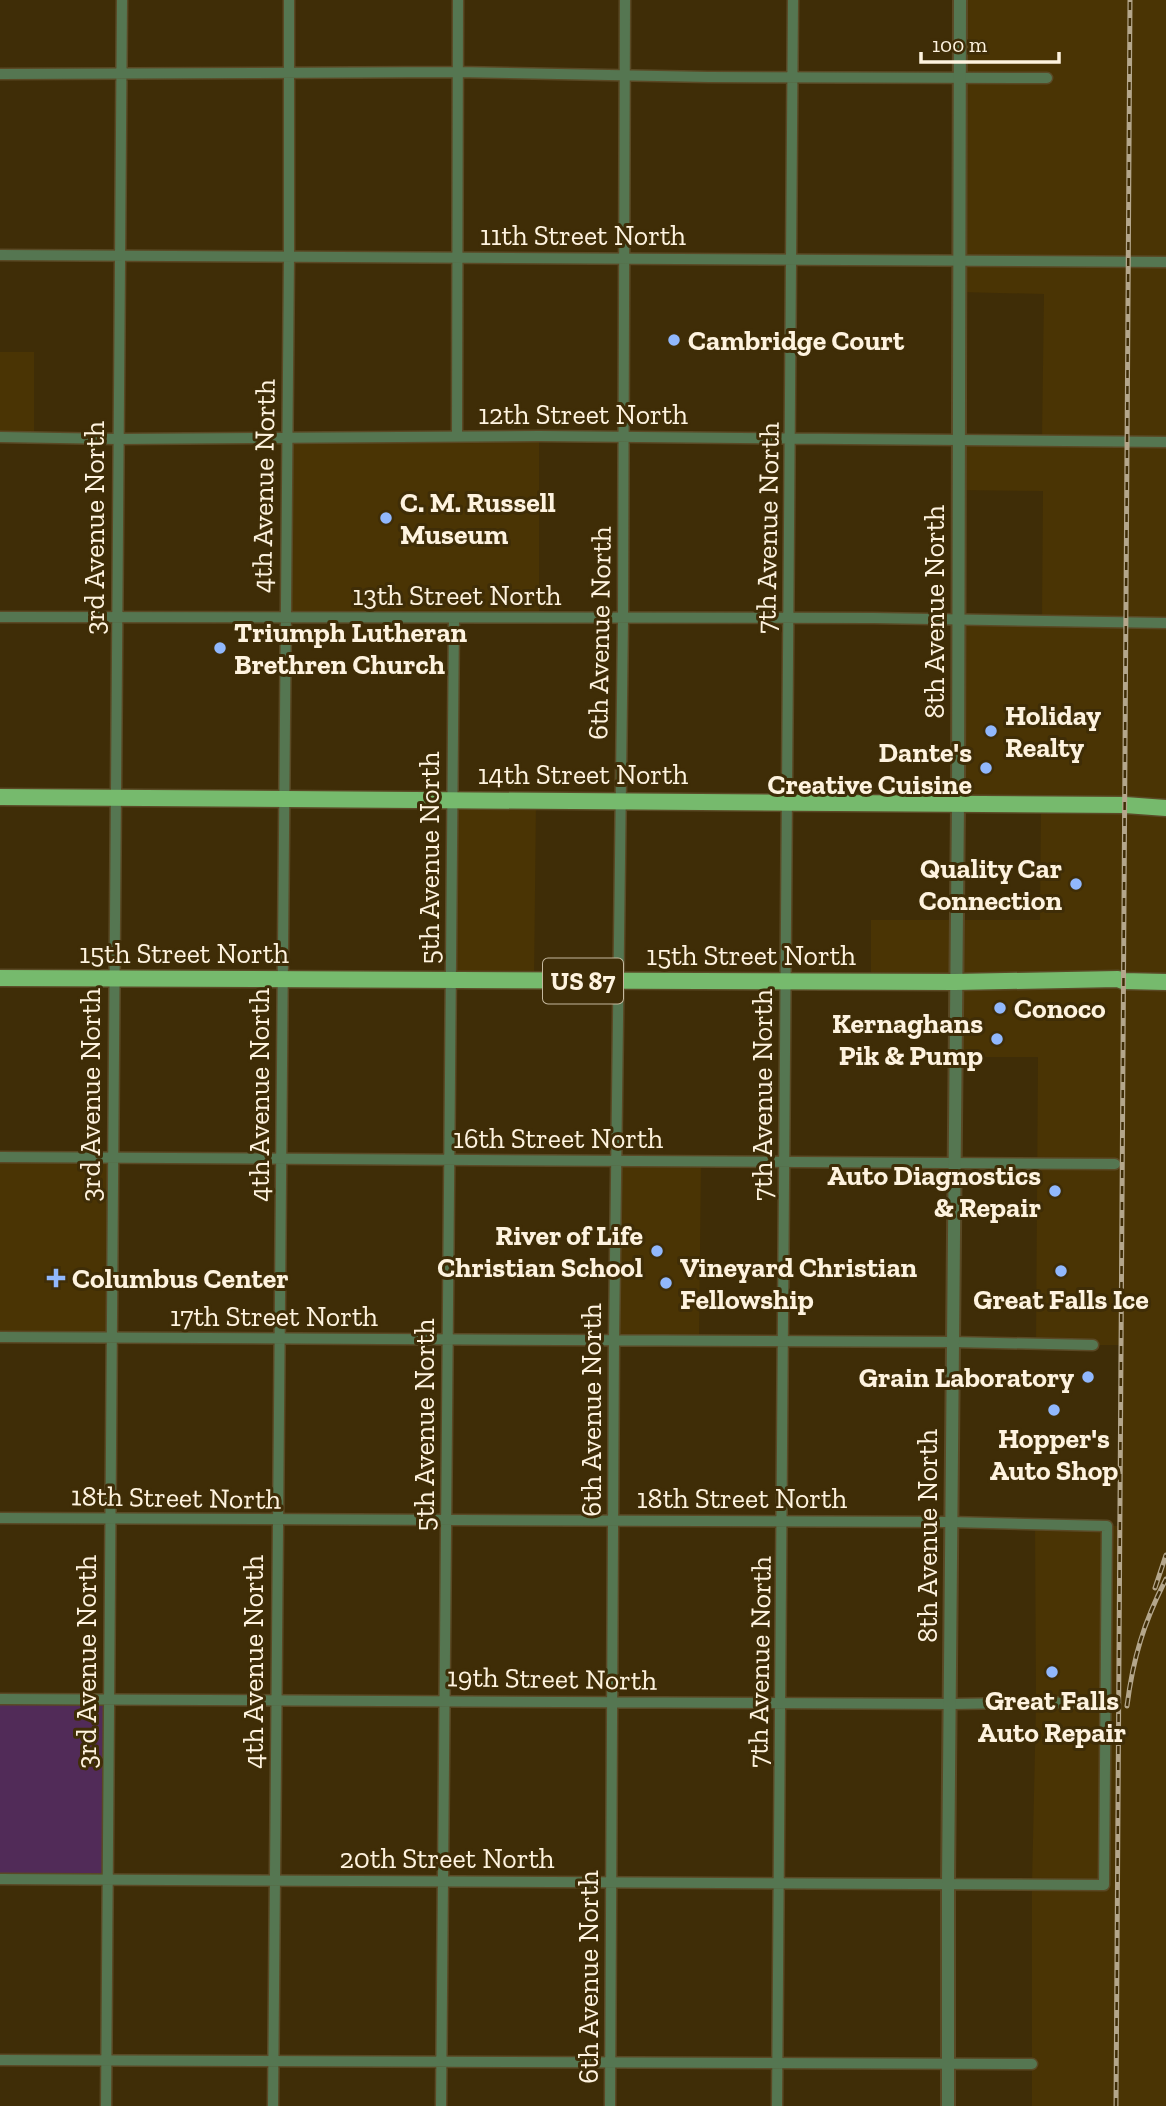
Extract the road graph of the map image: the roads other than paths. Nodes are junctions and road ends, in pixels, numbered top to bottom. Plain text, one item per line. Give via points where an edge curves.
1 (122, 0) edge
2 (289, 0) edge
3 (458, 0) edge
4 (625, 0) edge
5 (793, 0) edge
6 (960, 0) edge
7 (457, 72) junction
8 (122, 73) junction
9 (0, 74) edge
10 (289, 74) junction
11 (624, 75) junction
12 (792, 78) junction
13 (960, 78) junction
14 (1047, 78) dead end
15 (0, 255) edge
16 (121, 255) junction
17 (289, 256) junction
18 (458, 258) junction
19 (625, 258) junction
20 (791, 258) junction
21 (960, 259) junction
22 (1166, 262) edge
23 (0, 436) edge
24 (287, 436) junction
25 (457, 436) junction
26 (624, 437) junction
27 (791, 438) junction
28 (958, 438) junction
29 (117, 439) junction
30 (1166, 442) edge
31 (0, 617) edge
32 (284, 617) junction
33 (117, 618) junction
34 (454, 618) junction
35 (789, 618) junction
36 (623, 619) junction
37 (958, 619) junction
38 (1166, 623) edge
39 (0, 797) edge
40 (114, 799) junction
41 (283, 799) junction
42 (452, 799) junction
43 (620, 801) junction
44 (788, 801) junction
45 (958, 803) junction
46 (1166, 808) edge
47 (0, 978) edge
48 (114, 979) junction
49 (283, 980) junction
50 (451, 981) junction
51 (617, 981) junction
52 (785, 981) junction
53 (955, 982) junction
54 (1166, 982) edge
55 (0, 1157) edge
56 (113, 1158) junction
57 (282, 1158) junction
58 (450, 1160) junction
59 (616, 1161) junction
60 (784, 1162) junction
61 (954, 1163) junction
62 (1115, 1164) dead end
63 (0, 1337) edge
64 (111, 1338) junction
65 (278, 1339) junction
66 (447, 1340) junction
67 (614, 1340) junction
68 (783, 1342) junction
69 (953, 1342) junction
70 (1093, 1345) dead end
71 (0, 1518) edge
72 (109, 1519) junction
73 (277, 1521) junction
74 (447, 1521) junction
75 (614, 1521) junction
76 (783, 1521) junction
77 (951, 1522) junction
78 (0, 1699) edge
79 (107, 1700) junction
80 (445, 1700) junction
81 (276, 1701) junction
82 (613, 1702) junction
83 (781, 1702) junction
84 (1104, 1702) junction
85 (951, 1704) junction
86 (0, 1879) edge
87 (108, 1880) junction
88 (443, 1880) junction
89 (275, 1881) junction
90 (611, 1882) junction
91 (948, 1883) junction
92 (779, 1884) junction
93 (0, 2060) edge
94 (106, 2060) junction
95 (274, 2060) junction
96 (442, 2061) junction
97 (777, 2062) junction
98 (611, 2063) junction
99 (948, 2063) junction
100 (1032, 2064) dead end
101 (106, 2106) edge
102 (273, 2106) edge
103 (441, 2106) edge
104 (610, 2106) edge
105 (777, 2106) edge
106 (948, 2106) edge

1 - 8 street, 3rd Avenue North
2 - 10 street, 4th Avenue North
3 - 7 street
4 - 11 street, 6th Avenue North
5 - 12 street, 7th Avenue North
6 - 13 street, 8th Avenue North
7 - 10 street
7 - 11 street
7 - 18 street
8 - 9 street
8 - 10 street
8 - 16 street, 3rd Avenue North
10 - 17 street, 4th Avenue North
11 - 12 street
11 - 19 street, 6th Avenue North
12 - 13 street
12 - 20 street, 7th Avenue North
13 - 14 street
13 - 21 street, 8th Avenue North
15 - 16 street, 11th Street North
16 - 17 street, 11th Street North
16 - 29 street, 3rd Avenue North
17 - 18 street, 11th Street North
17 - 24 street, 4th Avenue North
18 - 19 street, 11th Street North
18 - 25 street
19 - 20 street, 11th Street North
19 - 26 street, 6th Avenue North
20 - 21 street, 11th Street North
20 - 27 street, 7th Avenue North
21 - 22 street, 11th Street North
21 - 28 street, 8th Avenue North
23 - 29 street, 12th Street North
24 - 25 street, 12th Street North
24 - 29 street, 12th Street North
24 - 32 street, 4th Avenue North
25 - 26 street, 12th Street North
26 - 27 street, 12th Street North
26 - 36 street, 6th Avenue North
27 - 28 street, 12th Street North
27 - 35 street, 7th Avenue North
28 - 30 street, 12th Street North
28 - 37 street, 8th Avenue North
29 - 33 street, 3rd Avenue North
31 - 33 street, 13th Street North
32 - 33 street, 13th Street North
32 - 34 street, 13th Street North
32 - 41 street, 4th Avenue North
33 - 40 street, 3rd Avenue North
34 - 36 street, 13th Street North
34 - 42 street, 5th Avenue North
35 - 36 street, 13th Street North
35 - 37 street, 13th Street North
35 - 44 street, 7th Avenue North
36 - 43 street, 6th Avenue North
37 - 38 street, 13th Street North
37 - 45 street, 8th Avenue North
39 - 40 main road, 14th Street North
40 - 41 main road, 14th Street North
40 - 48 street, 3rd Avenue North
41 - 42 main road, 14th Street North
41 - 49 street, 4th Avenue North
42 - 43 main road, 14th Street North
42 - 50 street, 5th Avenue North
43 - 44 main road, 14th Street North
43 - 51 street, 6th Avenue North
44 - 45 main road, 14th Street North
44 - 52 street, 7th Avenue North
45 - 46 main road, 14th Street North
45 - 53 street, 8th Avenue North
47 - 48 main road, 15th Street North / US 87
48 - 49 main road, 15th Street North / US 87
48 - 56 street, 3rd Avenue North
49 - 50 main road, 15th Street North / US 87
49 - 57 street, 4th Avenue North
50 - 51 main road, 15th Street North / US 87
50 - 58 street, 5th Avenue North
51 - 52 main road, 15th Street North / US 87
51 - 59 street, 6th Avenue North
52 - 53 main road, 15th Street North / US 87
52 - 60 street, 7th Avenue North
53 - 54 main road, 15th Street North / US 87
53 - 61 street, 8th Avenue North
55 - 56 street, 16th Street North
56 - 57 street, 16th Street North
56 - 64 street, 3rd Avenue North
57 - 58 street, 16th Street North
57 - 65 street, 4th Avenue North
58 - 59 street, 16th Street North
58 - 66 street, 5th Avenue North
59 - 60 street, 16th Street North
59 - 67 street, 6th Avenue North
60 - 61 street, 16th Street North
60 - 68 street, 7th Avenue North
61 - 62 street, 16th Street North
61 - 69 street, 8th Avenue North
63 - 64 street, 17th Street North
64 - 65 street, 17th Street North
64 - 72 street, 3rd Avenue North
65 - 66 street, 17th Street North
65 - 73 street, 4th Avenue North
66 - 67 street, 17th Street North
66 - 74 street, 5th Avenue North
67 - 68 street, 17th Street North
67 - 75 street, 6th Avenue North
68 - 69 street, 17th Street North
68 - 76 street, 7th Avenue North
69 - 70 street, 17th Street North
69 - 77 street, 8th Avenue North
71 - 72 street, 18th Street North
72 - 73 street, 18th Street North
72 - 79 street, 3rd Avenue North
73 - 74 street, 18th Street North
73 - 81 street, 4th Avenue North
74 - 75 street, 18th Street North
74 - 80 street, 5th Avenue North
75 - 76 street, 18th Street North
75 - 82 street, 6th Avenue North
76 - 77 street, 18th Street North
76 - 83 street, 7th Avenue North
77 - 84 street, 18th Street North via 1107,1526
77 - 85 street, 8th Avenue North
78 - 79 street, 19th Street North
79 - 81 street, 19th Street North
79 - 87 street, 3rd Avenue North
80 - 81 street, 19th Street North
80 - 82 street, 19th Street North
80 - 88 street, 5th Avenue North
81 - 89 street, 4th Avenue North
82 - 83 street, 19th Street North
82 - 90 street, 6th Avenue North
83 - 85 street, 19th Street North
83 - 92 street, 7th Avenue North
84 - 85 street, 19th Street North
84 - 91 street, 20th Street North via 1104,1885
85 - 91 street, 8th Avenue North
86 - 87 street, 20th Street North
87 - 89 street, 20th Street North
87 - 94 street, 3rd Avenue North
88 - 89 street, 20th Street North
88 - 90 street, 20th Street North
88 - 96 street, 5th Avenue North
89 - 95 street, 4th Avenue North
90 - 92 street, 20th Street North
90 - 98 street, 6th Avenue North
91 - 92 street, 20th Street North
91 - 99 street, 8th Avenue North
92 - 97 street, 7th Avenue North
93 - 94 street
94 - 95 street
94 - 101 street, 3rd Avenue North
95 - 96 street
95 - 102 street, 4th Avenue North
96 - 98 street
96 - 103 street, 5th Avenue North
97 - 98 street
97 - 99 street
97 - 105 street, 7th Avenue North
98 - 104 street, 6th Avenue North
99 - 100 street
99 - 106 street, 8th Avenue North

